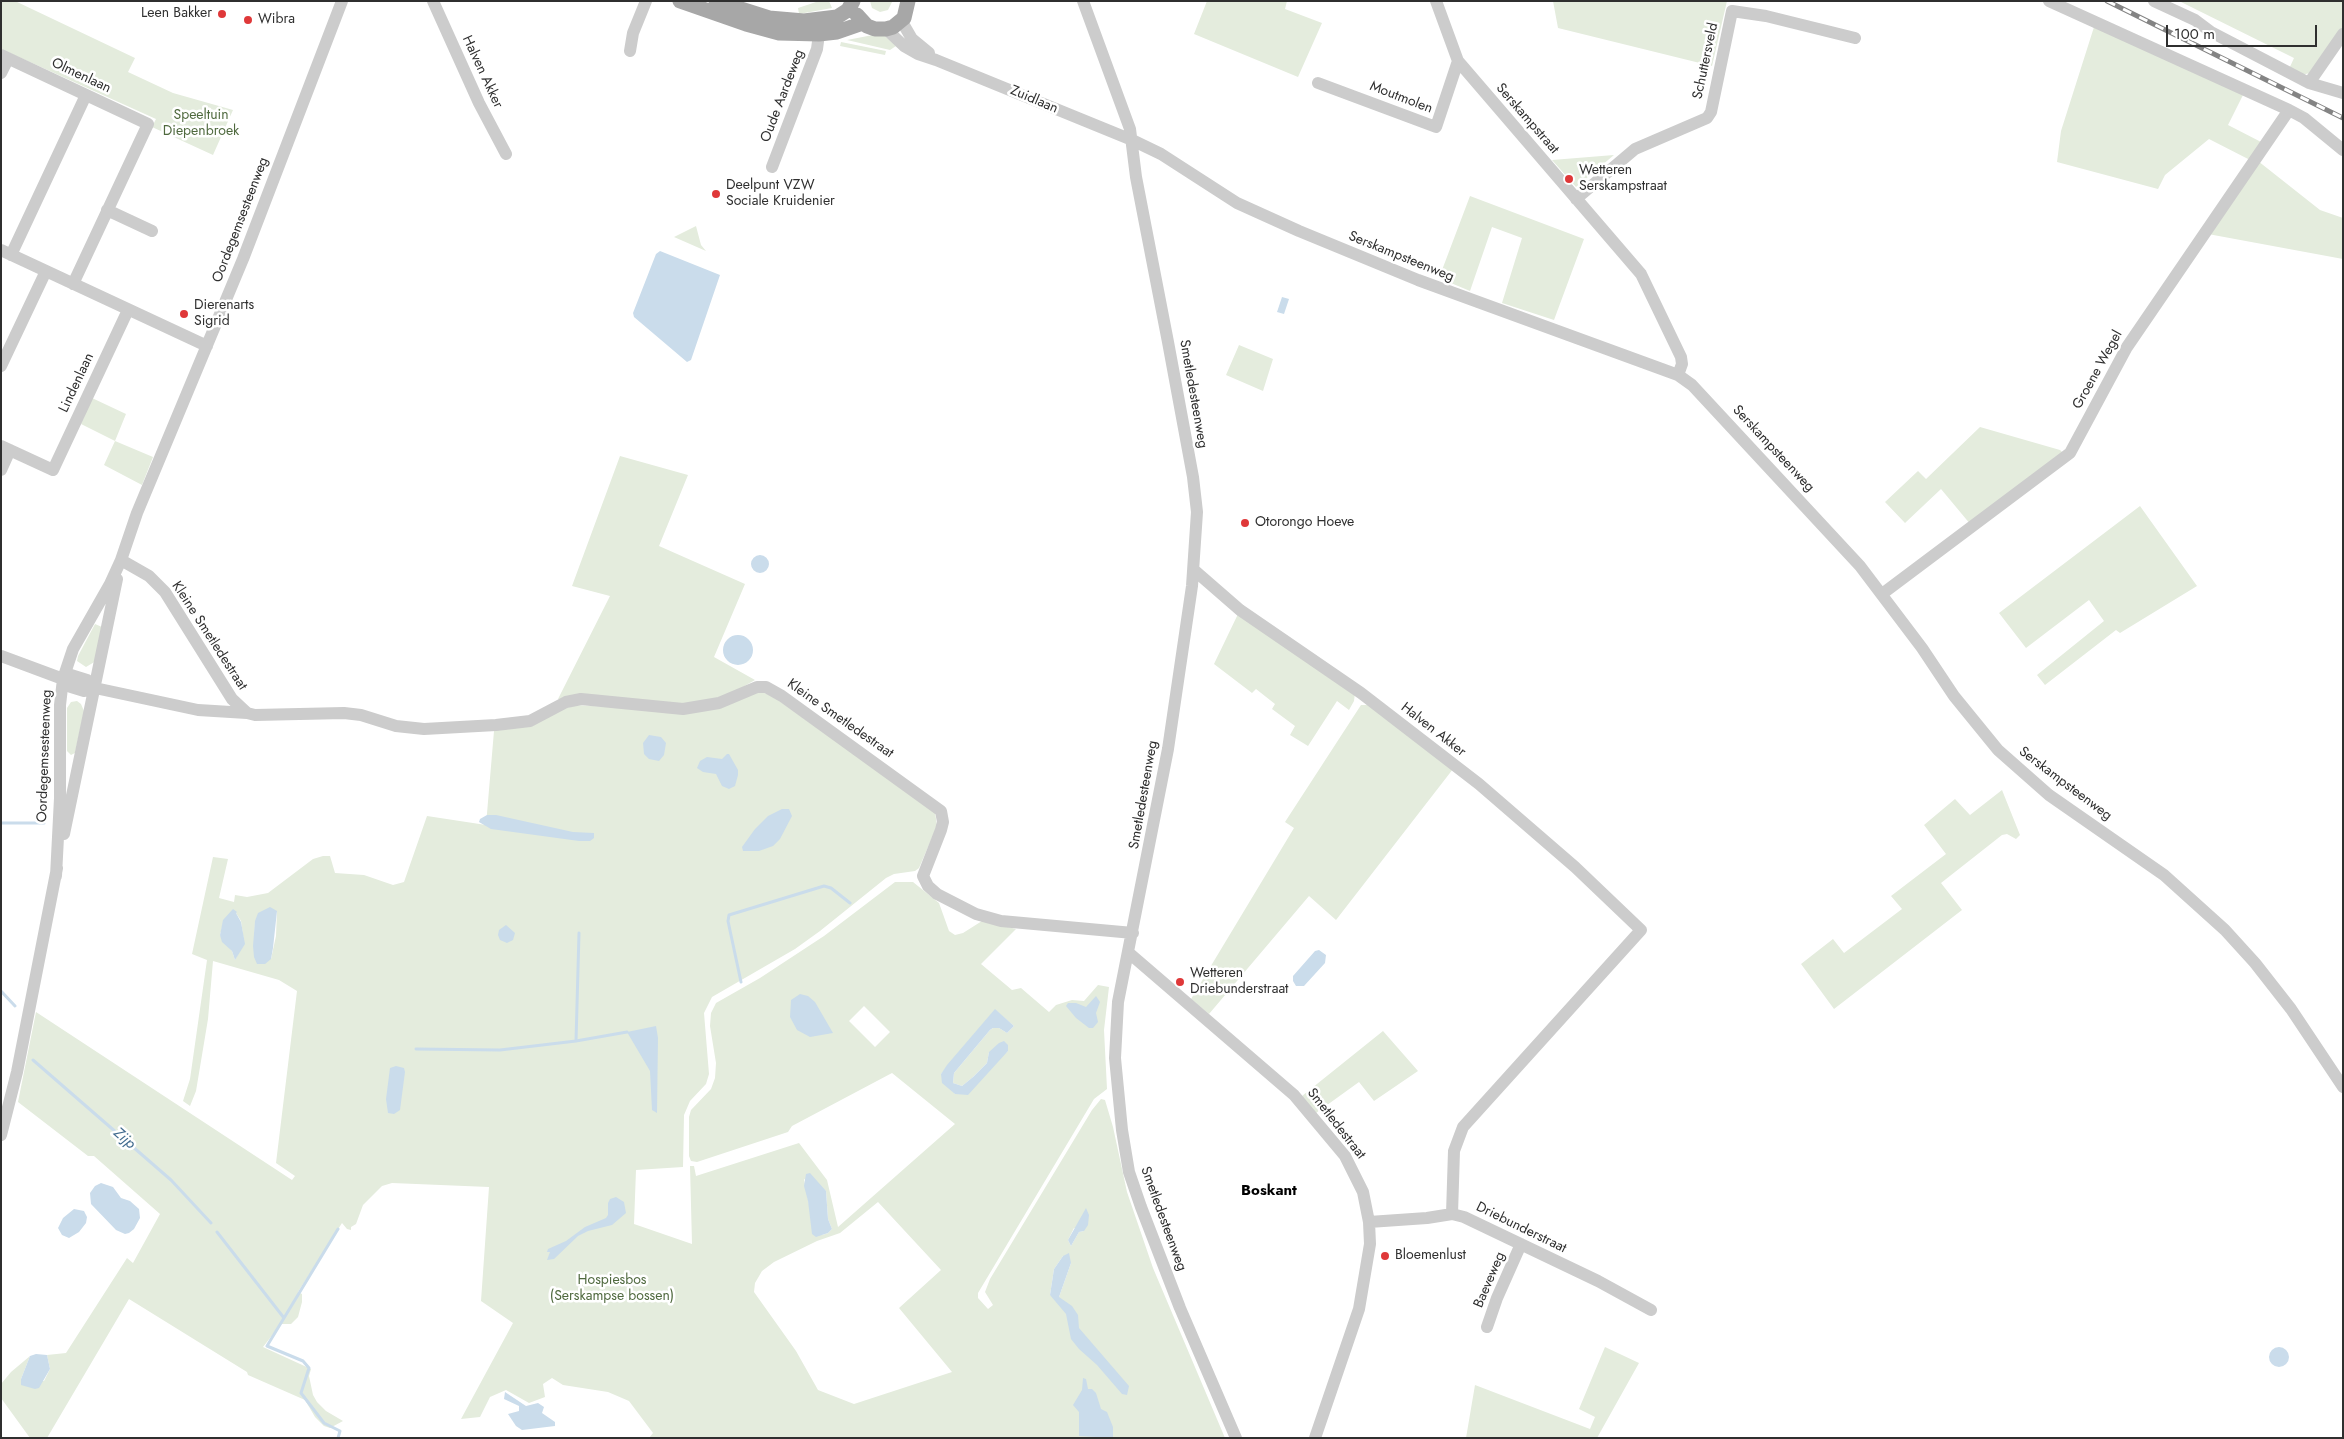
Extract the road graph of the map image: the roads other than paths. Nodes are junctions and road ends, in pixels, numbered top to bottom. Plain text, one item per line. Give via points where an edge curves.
1 (342, 1) edge
2 (433, 1) edge
3 (646, 1) edge
4 (680, 1) edge
5 (716, 1) edge
6 (854, 1) edge
7 (908, 1) edge
8 (1083, 1) edge
9 (1436, 1) edge
10 (2049, 1) edge
11 (2154, 1) edge
12 (901, 20) junction
13 (863, 23) junction
14 (886, 29) junction
15 (819, 34) junction
16 (2343, 34) edge
17 (1855, 38) dead end
18 (630, 51) dead end
19 (5, 57) edge
20 (936, 60) junction
21 (1458, 61) junction
22 (1, 74) edge
23 (1318, 83) dead end
24 (2310, 83) junction
25 (2343, 93) edge
26 (86, 95) junction
27 (2290, 110) junction
28 (1132, 140) junction
29 (2343, 150) edge
30 (506, 154) dead end
31 (772, 167) dead end
32 (1576, 199) junction
33 (107, 210) junction
34 (152, 231) dead end
35 (6, 253) edge
36 (46, 271) junction
37 (73, 284) junction
38 (128, 310) junction
39 (206, 346) junction
40 (1, 366) edge
41 (1678, 375) junction
42 (6, 448) edge
43 (1, 470) edge
44 (121, 560) junction
45 (1194, 570) junction
46 (1882, 594) junction
47 (1, 656) edge
48 (63, 679) junction
49 (95, 688) junction
50 (247, 713) junction
51 (56, 876) junction
52 (1133, 933) junction
53 (1128, 953) junction
54 (2343, 1087) edge
55 (1, 1135) edge
56 (1452, 1214) junction
57 (1369, 1222) junction
58 (1521, 1244) junction
59 (1650, 1310) dead end
60 (1487, 1327) dead end
61 (1236, 1438) edge
62 (1315, 1438) edge

1 - 39 street, Oordegemsesteenweg via 243,259
2 - 30 street, Halven Akker
3 - 18 street via 633,33
4 - 15 main road via 768,30
5 - 6 main road via 770,18 804,21 837,17
6 - 13 main road via 856,14
7 - 12 main road via 907,11
8 - 28 street
9 - 21 street, Serskampstraat
10 - 27 street
11 - 24 street
12 - 14 main road
12 - 20 street, Zuidlaan via 912,38
13 - 14 main road via 875,29
13 - 15 main road
14 - 20 street, Zuidlaan via 904,46
15 - 31 street, Oude Aardeweg via 817,49
16 - 24 street
17 - 32 street, Schuttersveld via 1732,11 1711,112 1707,118 1635,150
19 - 22 street
19 - 26 street, Olmenlaan
20 - 28 street, Zuidlaan
21 - 23 street, Moutmolen via 1436,127
21 - 32 street, Serskampstraat
24 - 25 street
26 - 33 street, Olmenlaan via 148,124
26 - 35 street
27 - 29 street
27 - 46 street, Groene Wegel via 2127,346 2070,453
28 - 41 street, Serskampsteenweg via 1161,154 1237,203 1336,247 1486,306
28 - 45 street, Smetledesteenweg via 1136,177 1193,477 1197,512
32 - 41 street, Serskampstraat via 1641,274 1681,357
33 - 34 street
33 - 37 street
35 - 36 street
36 - 37 street
36 - 40 street
37 - 38 street
38 - 39 street
38 - 42 street, Lindenlaan via 53,470
39 - 44 street, Oordegemsesteenweg
41 - 46 street, Serskampsteenweg via 1732,426
42 - 43 street
44 - 48 street, Oordegemsesteenweg via 73,649
44 - 49 street, Oordegemsesteenweg
44 - 50 street, Kleine Smetledestraat via 149,576 165,592 232,699
45 - 52 street, Smetledesteenweg via 1168,749
45 - 56 street, Halven Akker via 1240,610 1361,693 1479,784 1575,866 1641,930 1463,1127 1454,1151
46 - 54 street, Serskampsteenweg via 1954,696 2011,763 2049,795 2164,876 2225,930 2291,1010
47 - 48 street, Kleine Smetledestraat
48 - 49 street, Kleine Smetledestraat via 71,687 84,691
48 - 51 street, Oordegemsesteenweg
49 - 50 street, Kleine Smetledestraat via 198,710
49 - 51 street, Oordegemsesteenweg
50 - 52 street, Kleine Smetledestraat via 262,716 344,713 396,726 442,728 530,720 566,702 581,699 683,709 719,703 757,687 766,687 941,811 941,830 923,876 937,894 976,914 1001,921
51 - 55 street, Oordegemsesteenweg via 17,1072
52 - 53 street, Smetledesteenweg
53 - 57 street, Smetledestraat via 1294,1094 1354,1171 1363,1192
53 - 61 street, Smetledesteenweg via 1118,1002 1115,1058 1129,1172 1180,1308
56 - 57 street, Driebunderstraat
56 - 58 street, Driebunderstraat
57 - 62 street, Smetledestraat via 1370,1244 1359,1309
58 - 59 street, Driebunderstraat
58 - 60 street, Baeveweg

